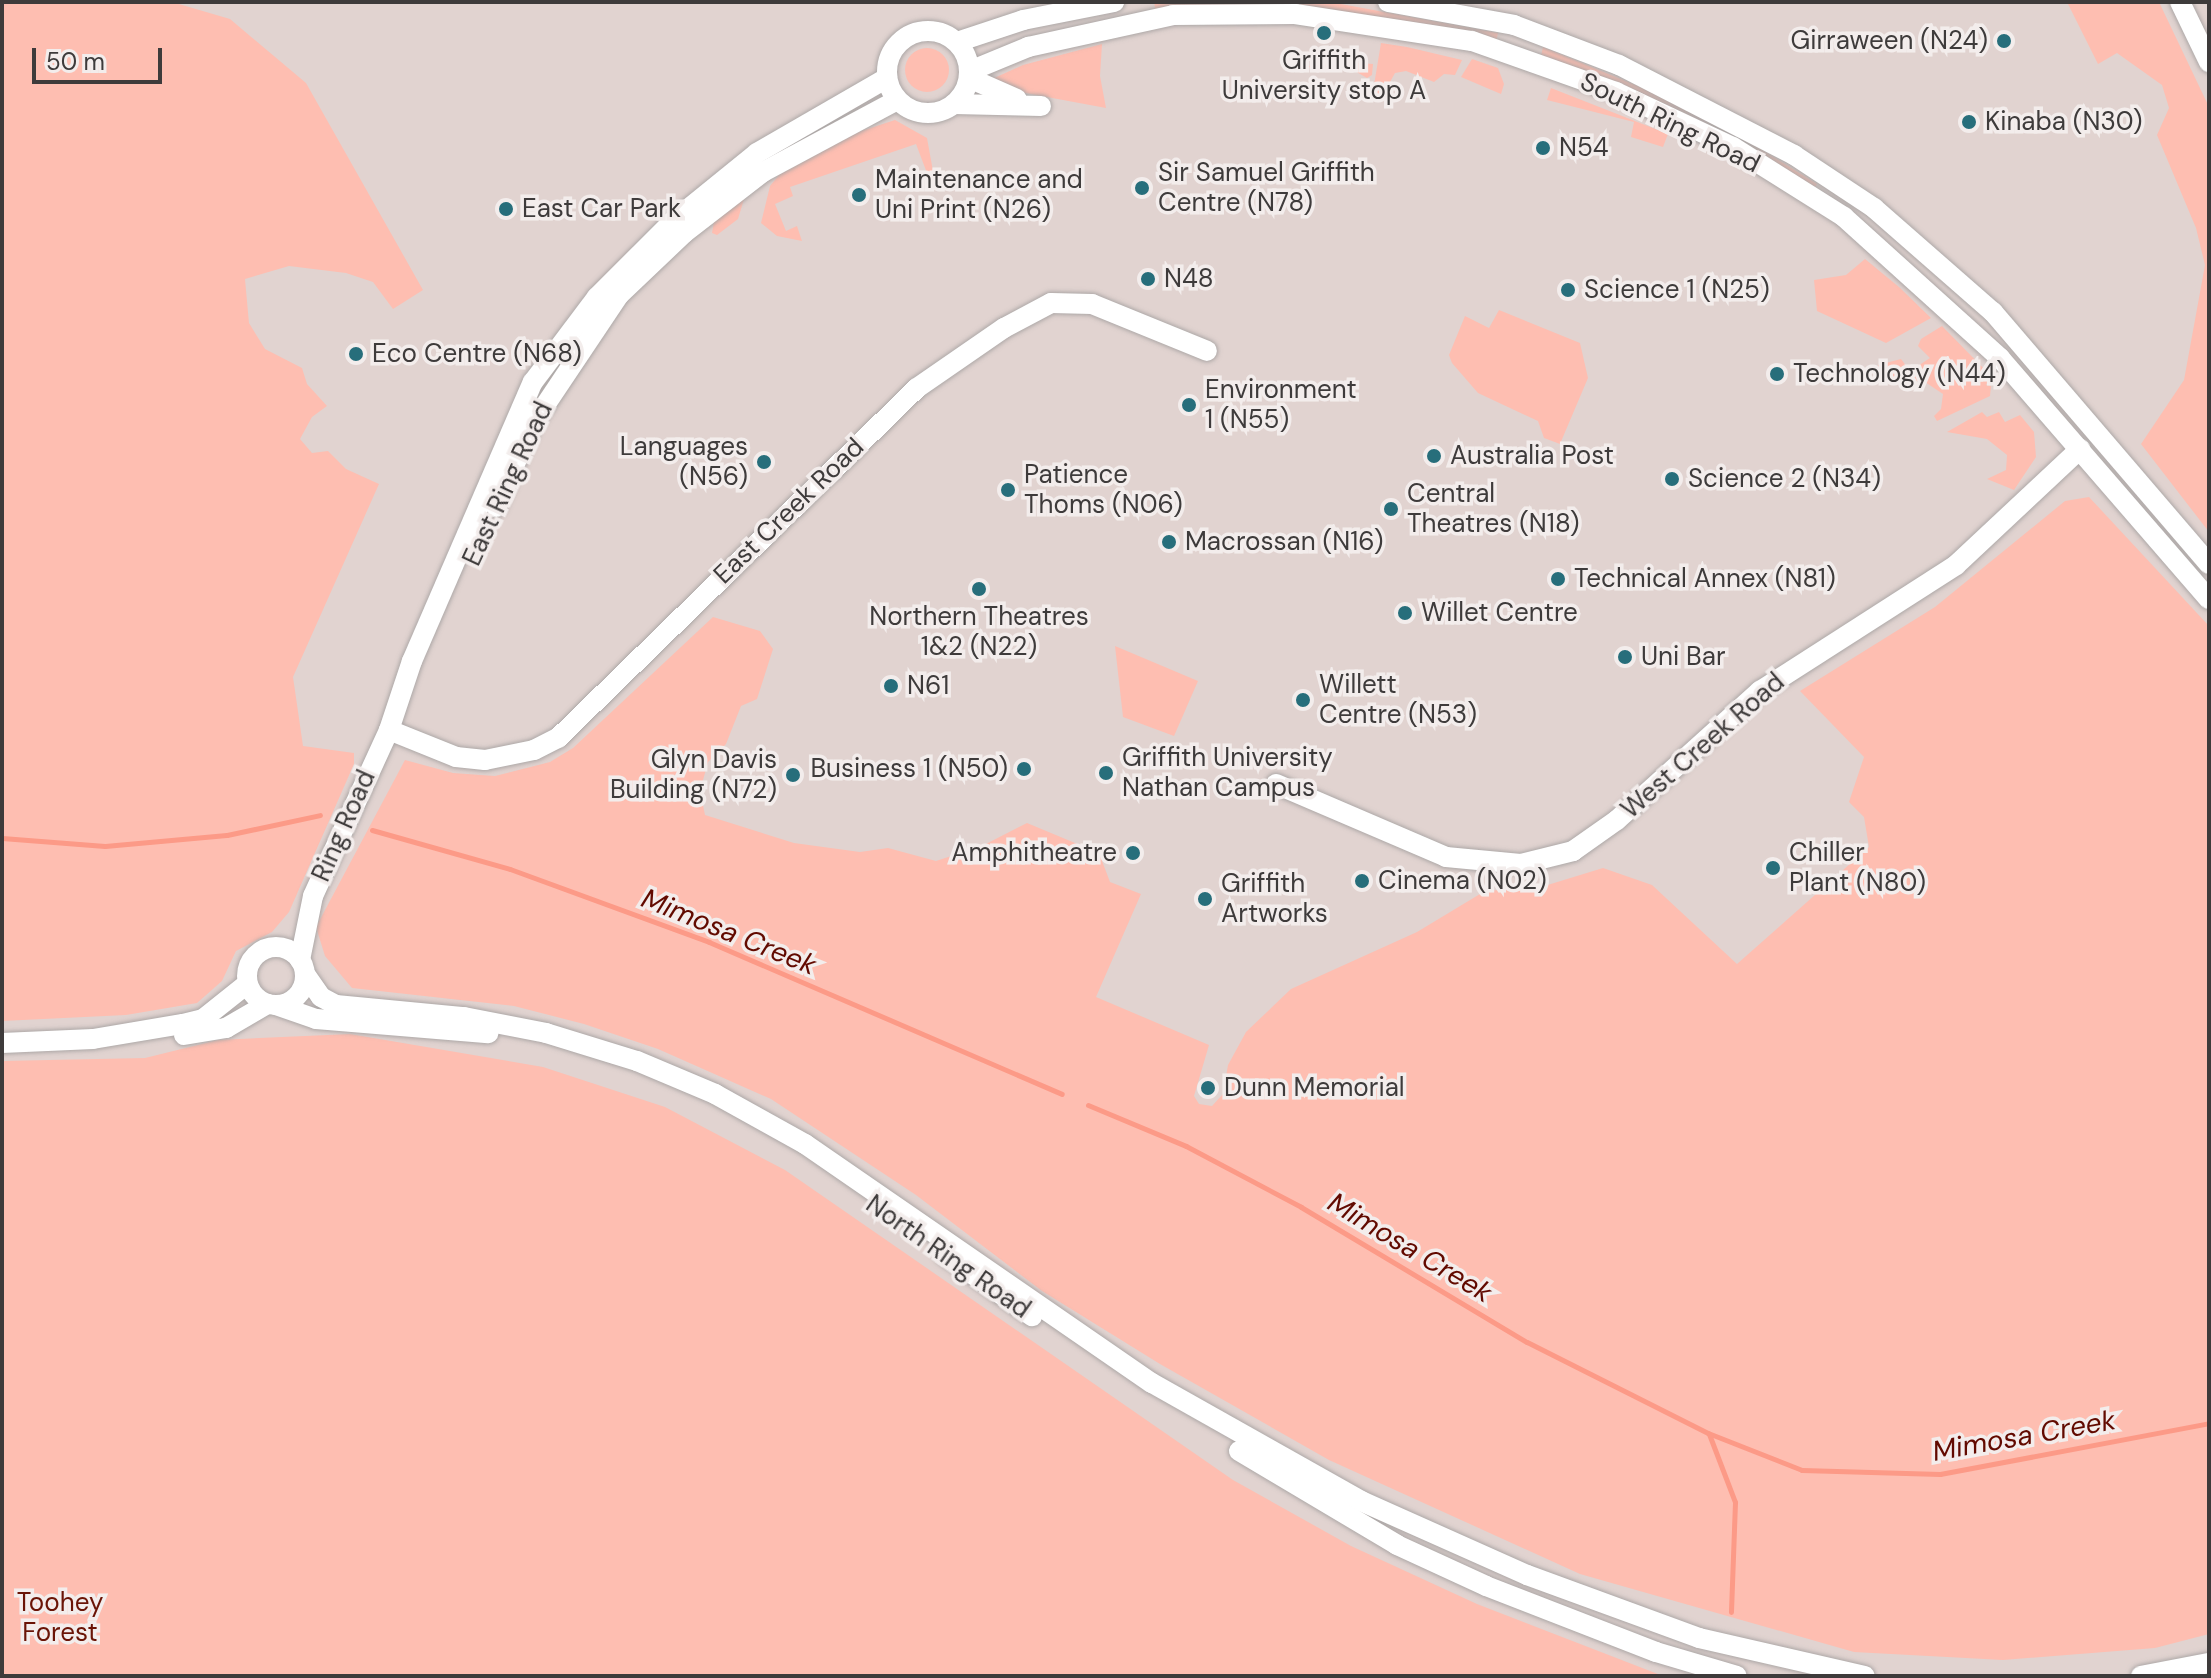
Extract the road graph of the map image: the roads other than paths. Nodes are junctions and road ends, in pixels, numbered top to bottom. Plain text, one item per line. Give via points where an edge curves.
1 (1114, 2) edge
2 (1388, 2) edge
3 (2180, 2) edge
4 (957, 42) junction
5 (2209, 62) edge
6 (970, 74) junction
7 (887, 78) junction
8 (897, 100) junction
9 (954, 104) junction
10 (1207, 351) dead end
11 (2080, 449) junction
12 (2209, 564) edge
13 (2209, 599) edge
14 (398, 696) joint
15 (389, 730) junction
16 (1276, 784) dead end
17 (313, 896) junction
18 (271, 947) junction
19 (303, 967) junction
20 (247, 984) junction
21 (271, 1004) junction
22 (93, 1039) junction
23 (2, 1043) edge
24 (1591, 1599) junction
25 (1580, 1623) junction
26 (2209, 1663) edge
27 (1737, 1676) edge
28 (1865, 1676) edge
29 (2141, 1676) edge

1 - 4 street via 1023,20
2 - 12 street, South Ring Road via 1514,25 1619,65 1780,147 1874,208 1993,312
3 - 5 street
4 - 6 street
4 - 7 street via 933,31 908,36 892,49
6 - 9 street
6 - 9 street via 1041,106
6 - 11 street, South Ring Road via 1087,31 1173,15 1232,14 1359,21 1472,41 1545,65 1733,147 1844,217 1962,320
7 - 8 street
7 - 14 street, East Ring Road via 757,153 672,222 597,297 551,355 515,415 486,500
8 - 9 street via 930,113
8 - 15 street, East Ring Road via 763,172 684,233 619,295 532,425 439,634
10 - 15 street, East Creek Road via 1092,304 1051,303 1004,328 917,388 558,738 534,750 485,760 456,757
11 - 13 street, South Ring Road
11 - 16 street, West Creek Road via 1956,565 1760,691 1617,820 1573,851 1521,864 1458,859
14 - 15 street, Ring Road
15 - 17 street, Ring Road
17 - 18 street
17 - 19 street, Ring Road
18 - 19 street via 287,949
18 - 20 street via 248,964
19 - 21 street via 295,999
19 - 24 street, North Ring Road via 321,997 336,1005 464,1017 546,1033 637,1061 715,1094 805,1144 1152,1383 1265,1451 1384,1512
20 - 21 street
20 - 22 street via 203,1019
21 - 22 street via 226,1028 136,1041
21 - 25 street, North Ring Road via 316,1019 511,1036 634,1071 706,1100 781,1142 1146,1392 1340,1512 1397,1545
22 - 23 street
24 - 25 street
24 - 28 street, North Ring Road via 1756,1655
25 - 27 street, North Ring Road
26 - 29 street

